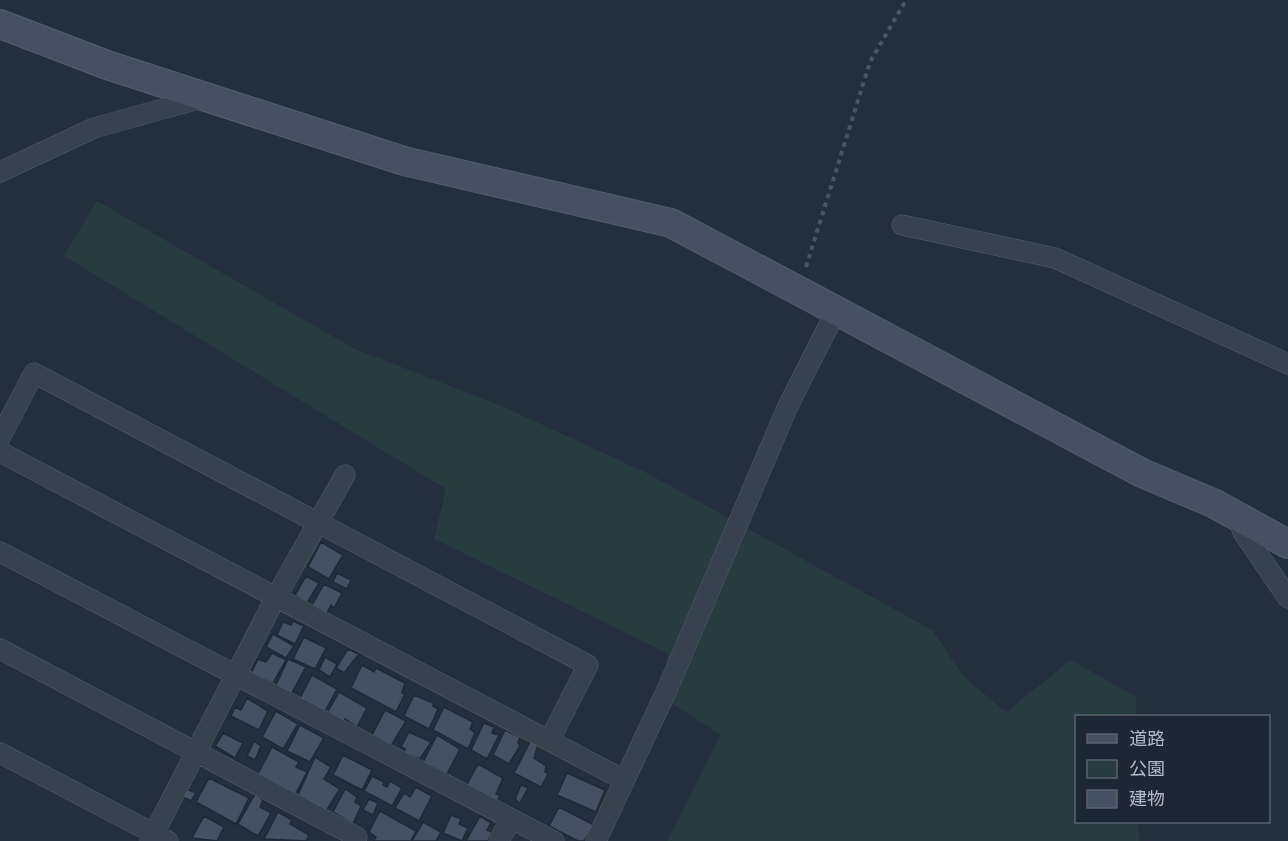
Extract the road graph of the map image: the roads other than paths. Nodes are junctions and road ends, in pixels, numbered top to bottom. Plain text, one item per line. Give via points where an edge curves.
1 (0, 24) edge
2 (206, 97) junction
3 (0, 172) edge
4 (902, 225) dead end
5 (837, 309) junction
6 (1288, 364) edge
7 (0, 438) edge
8 (0, 452) edge
9 (345, 475) dead end
10 (1238, 516) junction
11 (317, 523) junction
12 (1288, 544) edge
13 (0, 552) edge
14 (276, 597) junction
15 (1288, 598) edge
16 (0, 649) edge
17 (237, 675) junction
18 (549, 741) junction
19 (196, 752) junction
20 (0, 753) edge
21 (624, 780) junction
22 (511, 819) junction
23 (157, 839) edge
24 (355, 841) edge
25 (499, 841) edge
26 (554, 841) edge
27 (596, 841) edge

1 - 2 street
2 - 3 street via 94,128
2 - 5 street via 404,160 671,223
4 - 6 street via 1055,258
5 - 10 street via 1142,472
5 - 21 street via 788,406 666,692
7 - 11 street via 34,373
8 - 14 street
9 - 11 street
10 - 12 street
10 - 15 street via 1243,532
11 - 14 street
11 - 18 street via 588,665
13 - 17 street
14 - 17 street
14 - 18 street
16 - 19 street
17 - 19 street
17 - 22 street
18 - 21 street
19 - 23 street
19 - 24 street via 357,837
20 - 23 street
21 - 27 street
22 - 25 street
22 - 26 street

